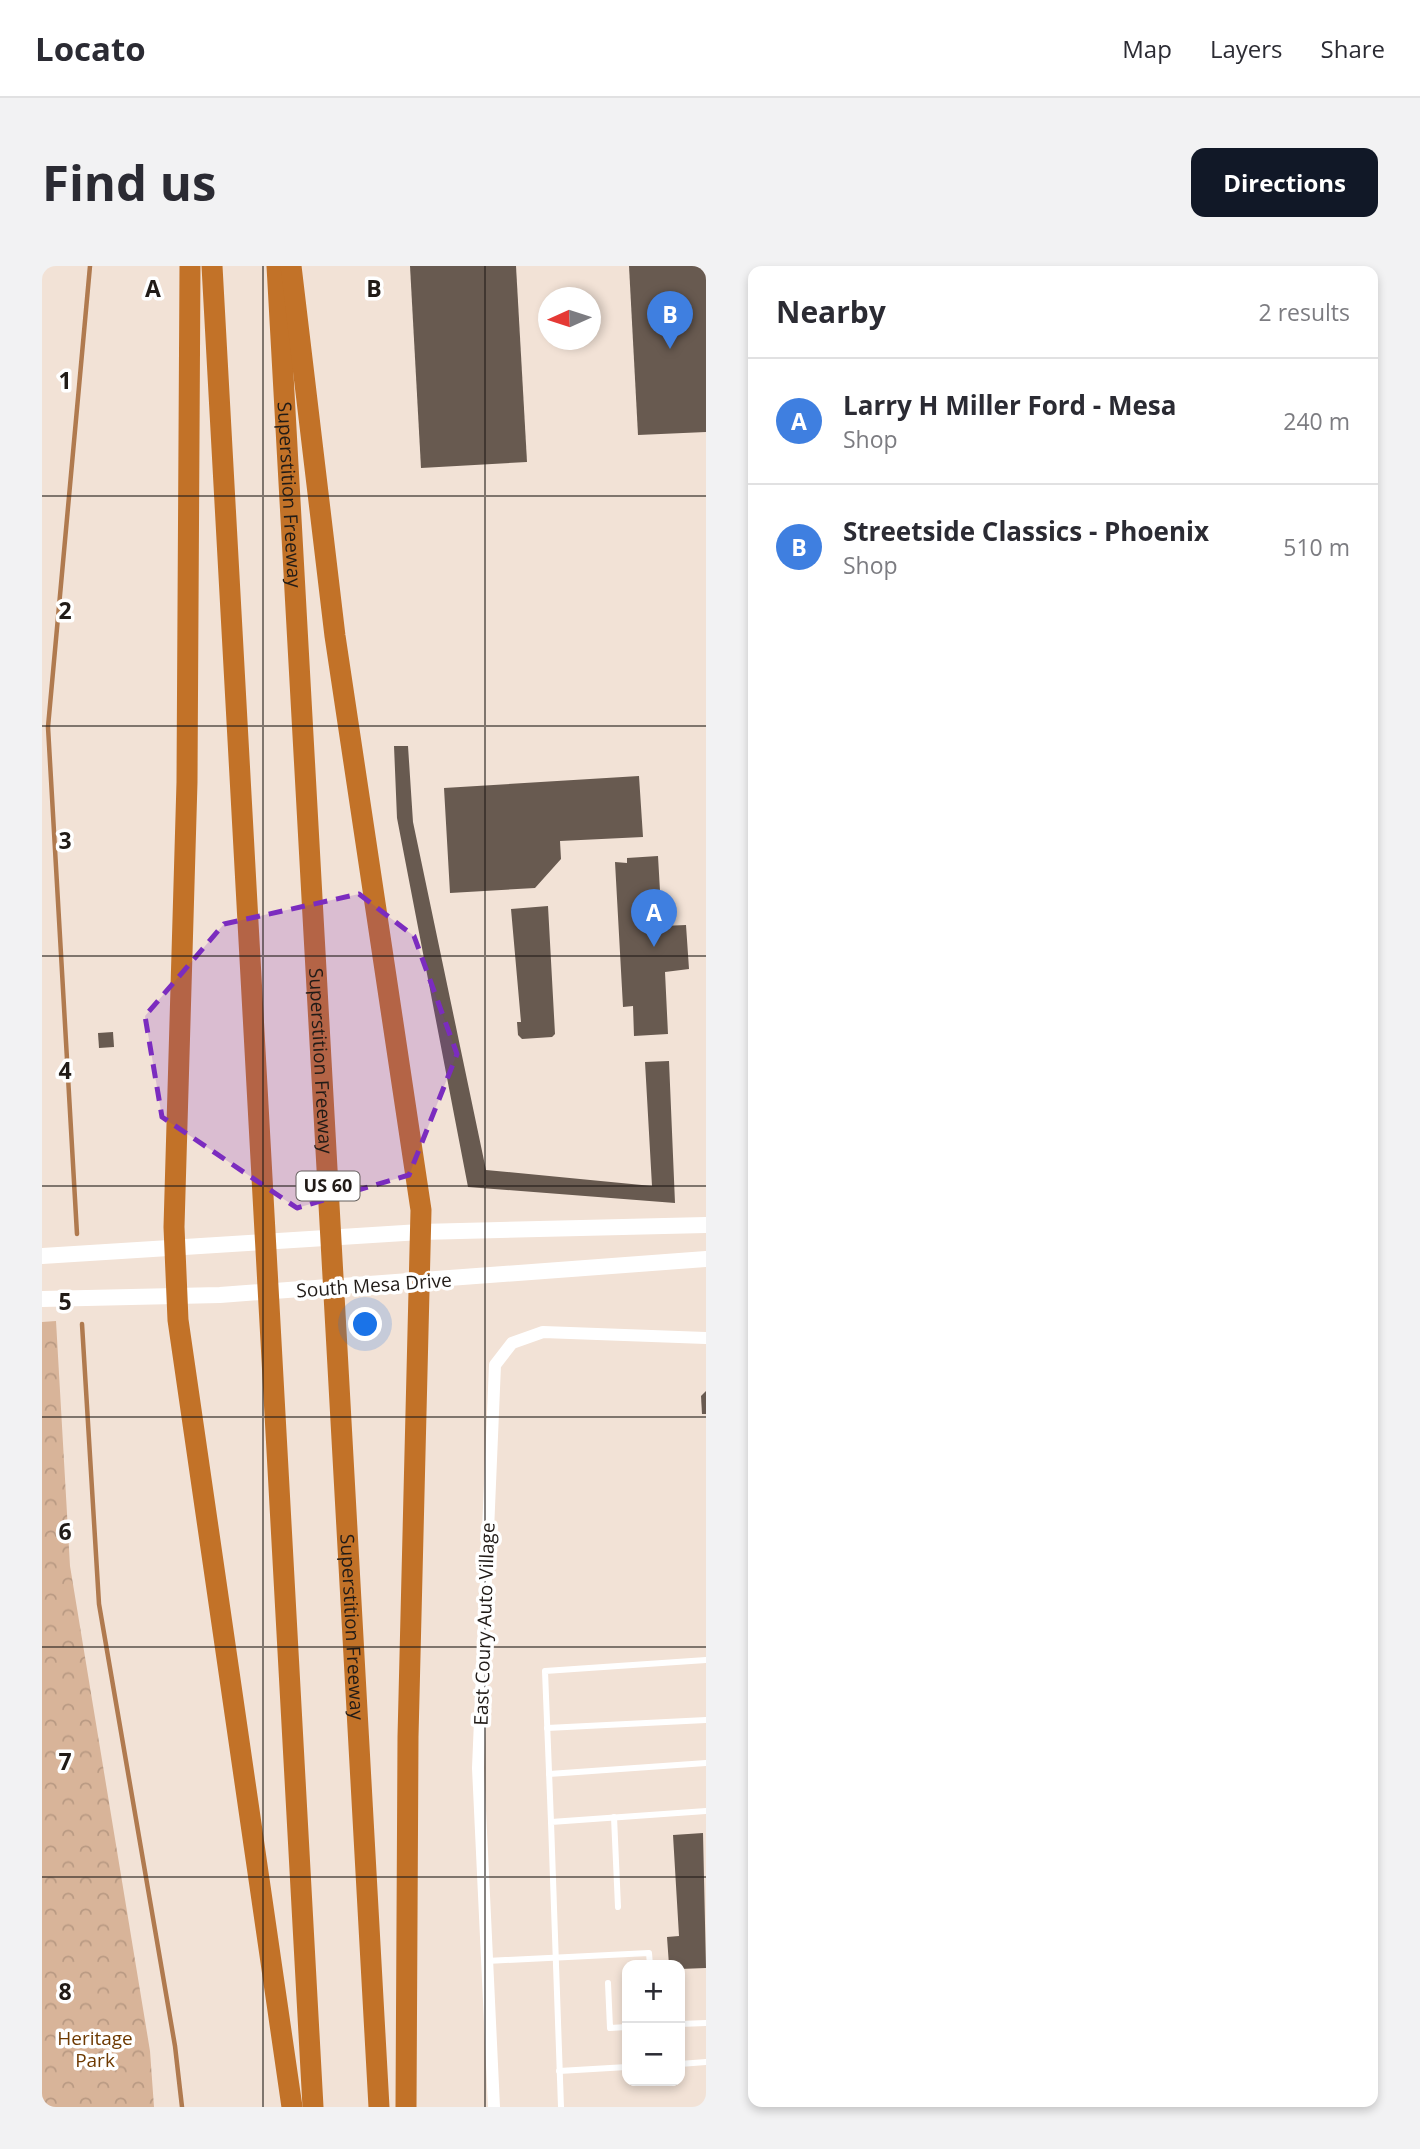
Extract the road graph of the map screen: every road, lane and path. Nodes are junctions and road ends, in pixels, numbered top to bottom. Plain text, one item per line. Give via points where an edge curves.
1 (190, 266) edge
2 (212, 266) edge
3 (277, 266) edge
4 (290, 266) edge
5 (706, 1225) edge
6 (420, 1232) junction
7 (175, 1246) junction
8 (42, 1256) edge
9 (706, 1258) edge
10 (419, 1282) junction
11 (177, 1298) junction
12 (42, 1300) edge
13 (706, 1338) edge
14 (706, 1660) edge
15 (706, 1720) edge
16 (547, 1728) junction
17 (706, 1763) edge
18 (549, 1774) junction
19 (706, 1811) edge
20 (614, 1817) junction
21 (551, 1822) junction
22 (618, 1907) dead end
23 (557, 1960) junction
24 (650, 1960) edge
25 (487, 1961) junction
26 (608, 1983) dead end
27 (706, 2023) edge
28 (685, 2024) edge
29 (622, 2027) edge
30 (706, 2062) edge
31 (685, 2064) edge
32 (622, 2067) edge
33 (559, 2071) junction
34 (292, 2107) edge
35 (313, 2107) edge
36 (379, 2107) edge
37 (406, 2107) edge
38 (494, 2107) edge
39 (561, 2107) edge

1 - 7 highway via 187,782
2 - 35 highway
3 - 36 highway, Superstition Freeway / US 60
4 - 6 highway via 317,502 421,1210
5 - 6 main road
6 - 7 main road
6 - 10 highway
7 - 8 main road
7 - 11 highway
9 - 10 main road, South Mesa Drive
10 - 11 main road, South Mesa Drive
10 - 37 highway via 408,1737
11 - 12 main road, South Mesa Drive
11 - 34 highway
13 - 25 street, East Coury Auto Village via 543,1332 512,1343 495,1365 478,1768
14 - 16 lane via 545,1671
15 - 16 lane
16 - 18 lane
17 - 18 lane
18 - 21 lane
19 - 20 lane
20 - 21 lane
20 - 22 lane
21 - 23 lane
23 - 24 lane via 649,1953
23 - 25 lane
23 - 33 lane
25 - 38 street, East Coury Auto Village
26 - 29 lane via 610,2028
27 - 28 lane
30 - 31 lane
32 - 33 lane
33 - 39 lane

